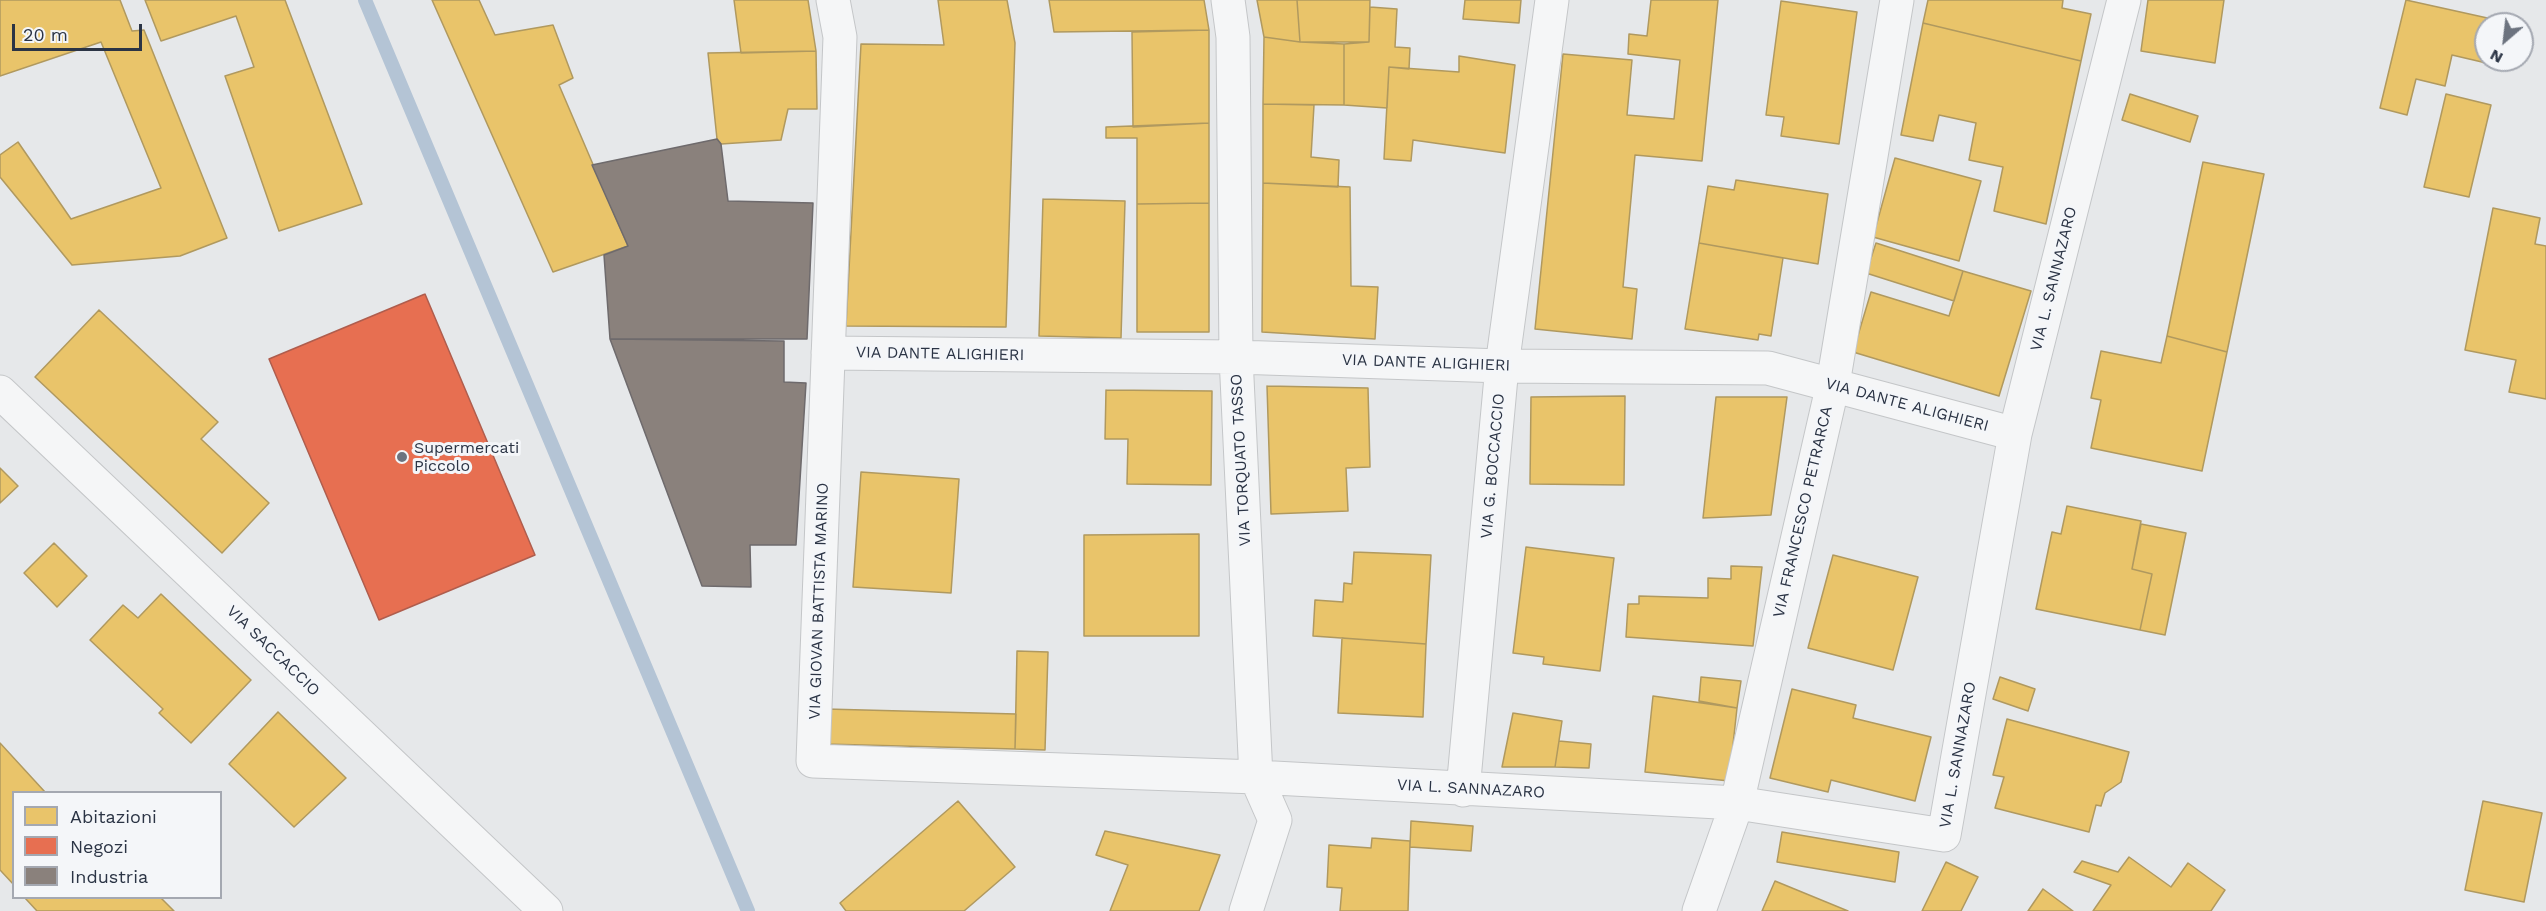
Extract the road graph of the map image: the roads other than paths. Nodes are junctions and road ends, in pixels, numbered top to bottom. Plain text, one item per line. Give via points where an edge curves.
1 (833, 0) edge
2 (1228, 0) edge
3 (1552, 0) edge
4 (1897, 0) edge
5 (2124, 0) edge
6 (828, 353) junction
7 (1236, 357) junction
8 (1502, 366) junction
9 (1833, 384) junction
10 (0, 392) edge
11 (2015, 434) junction
12 (1256, 777) junction
13 (1463, 790) junction
14 (1737, 803) junction
15 (546, 911) edge
16 (1246, 911) edge
17 (1699, 911) edge

1 - 6 street, VIA GIOVAN BATTISTA MARINO via 840,38
2 - 7 street, VIA TORQUATO TASSO via 1233,37
3 - 8 street, VIA G. BOCCACCIO
4 - 9 street, VIA FRANCESCO PETRARCA
5 - 11 street, VIA L. SANNAZARO
6 - 7 street, VIA DANTE ALIGHIERI
6 - 12 street, VIA GIOVAN BATTISTA MARINO via 813,760
7 - 8 street, VIA DANTE ALIGHIERI
7 - 12 street, VIA TORQUATO TASSO
8 - 9 street, VIA DANTE ALIGHIERI via 1768,368
8 - 13 street, VIA G. BOCCACCIO
9 - 11 street, VIA DANTE ALIGHIERI
9 - 14 street, VIA FRANCESCO PETRARCA
10 - 15 street, VIA SACCACCIO
11 - 14 street, VIA L. SANNAZARO via 1944,836
12 - 13 street, VIA L. SANNAZARO
12 - 16 street, VIA TORQUATO TASSO via 1275,820
13 - 14 street, VIA L. SANNAZARO
14 - 17 street, VIA FRANCESCO PETRARCA

